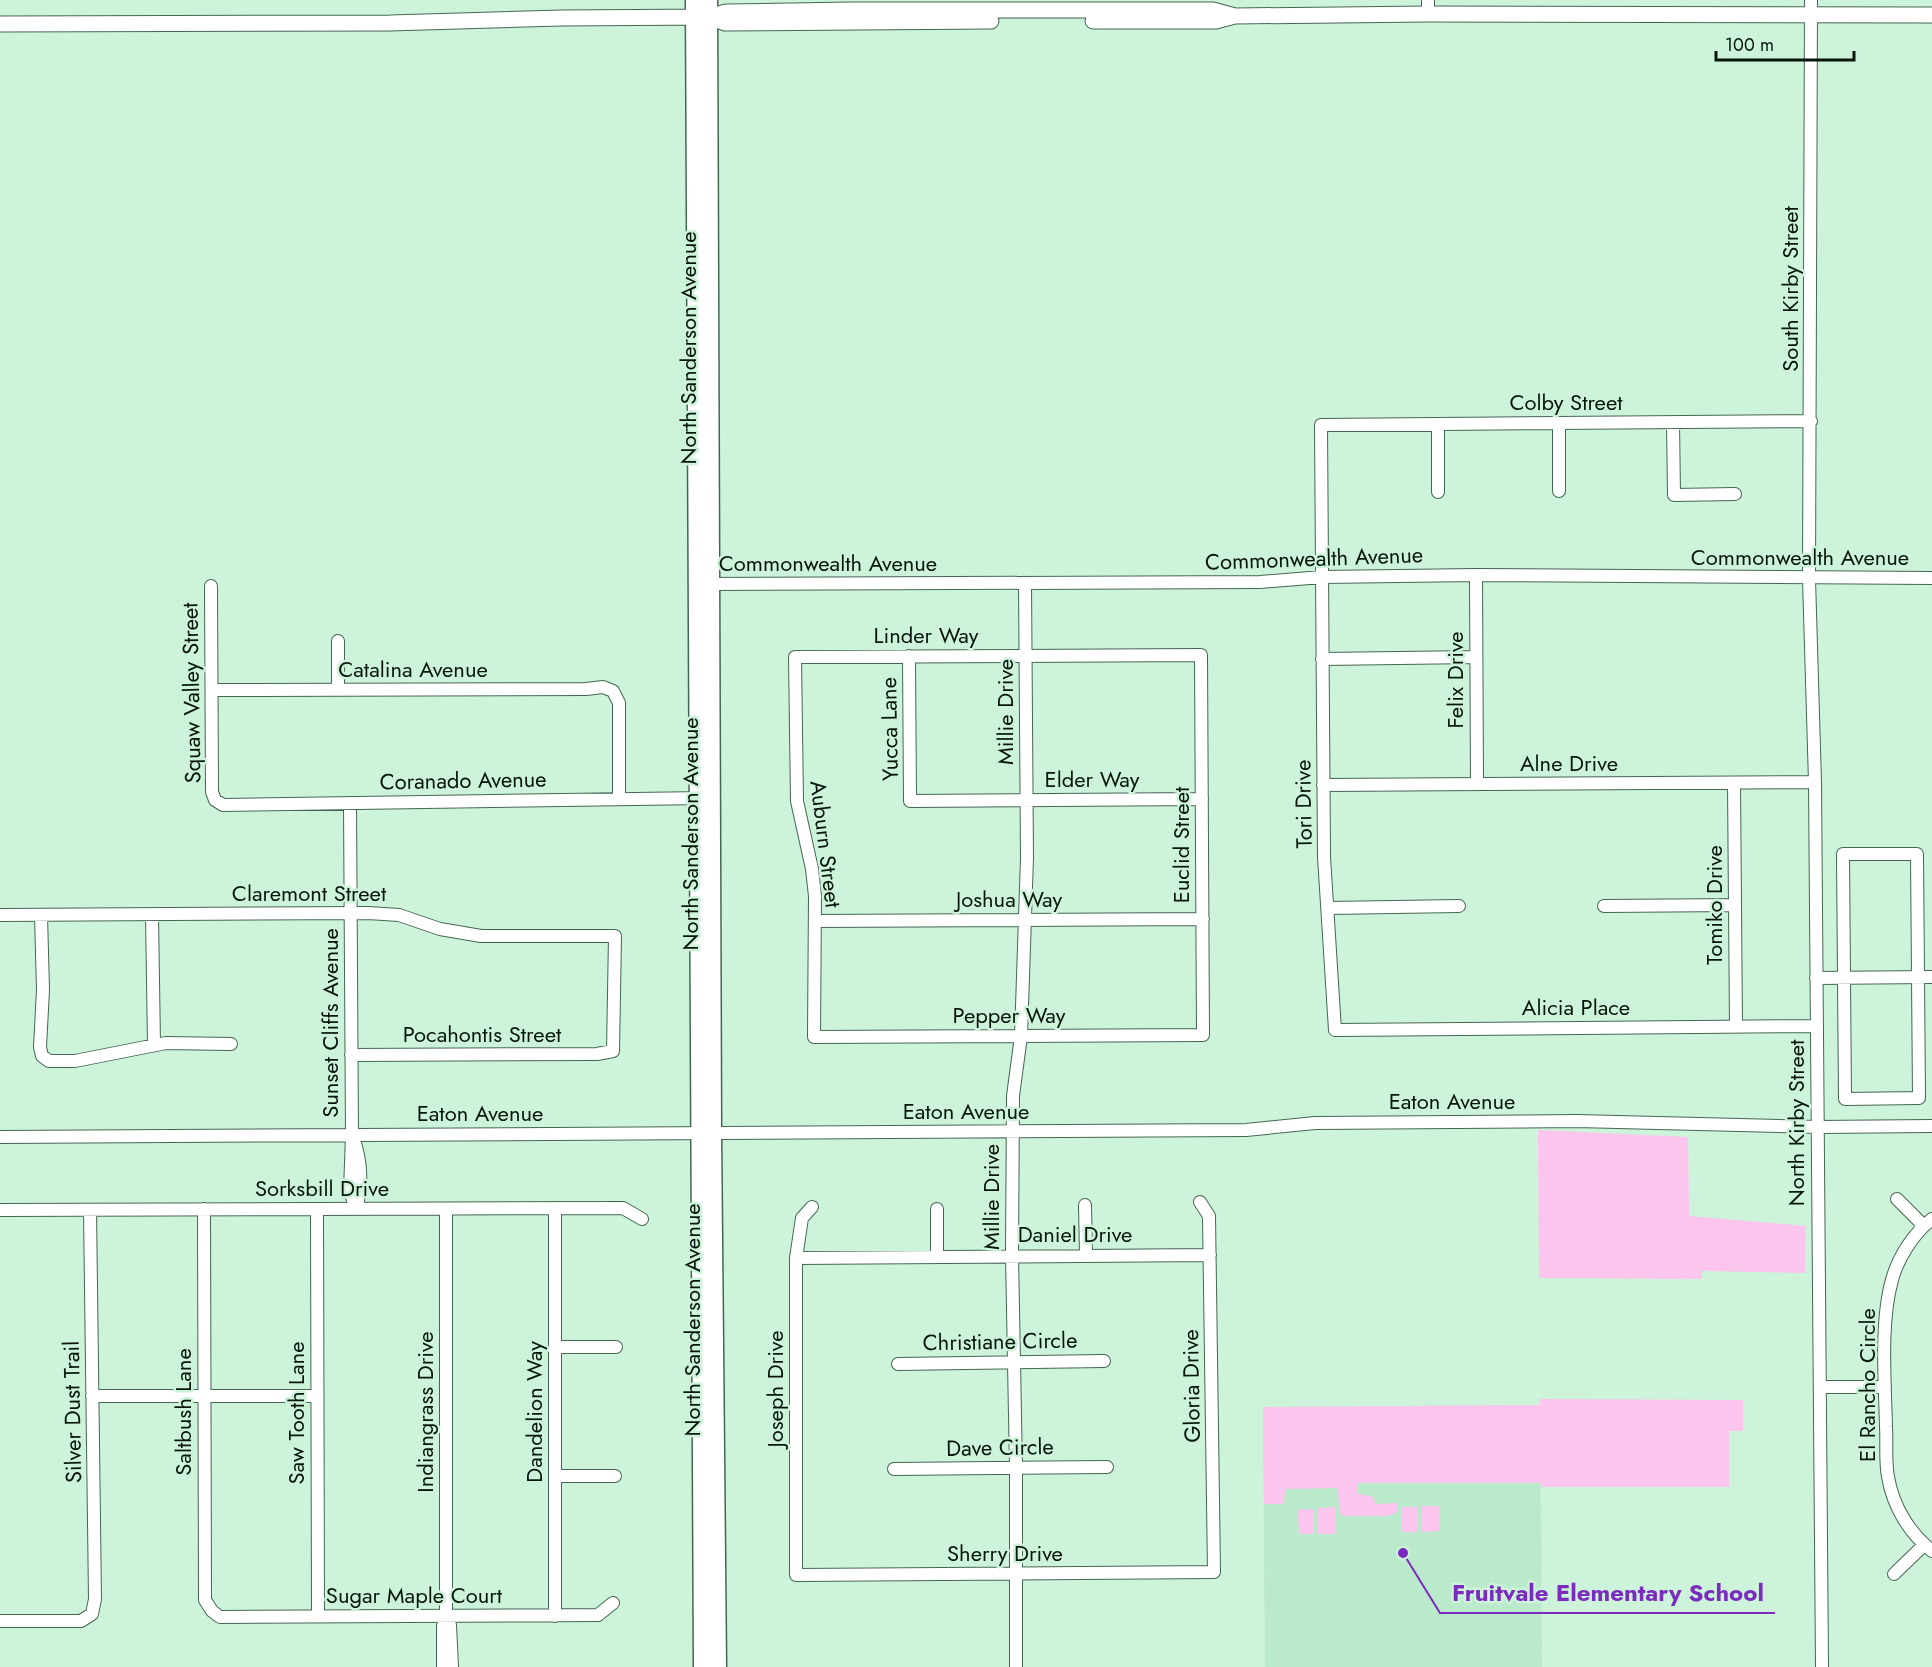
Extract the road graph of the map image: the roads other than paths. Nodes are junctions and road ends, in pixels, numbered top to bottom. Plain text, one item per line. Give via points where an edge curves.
1 (1811, 0) edge
2 (1189, 5) edge
3 (1428, 7) edge
4 (702, 8) edge
5 (1932, 15) edge
6 (1235, 16) junction
7 (1812, 16) junction
8 (0, 24) edge
9 (1673, 422) junction
10 (1811, 422) junction
11 (1559, 423) junction
12 (1438, 424) junction
13 (1321, 425) joint
14 (1559, 491) dead end
15 (1438, 492) dead end
16 (1735, 494) dead end
17 (1476, 575) junction
18 (1322, 578) junction
19 (1932, 578) edge
20 (1809, 579) junction
21 (1025, 583) junction
22 (704, 584) junction
23 (211, 586) dead end
24 (338, 641) dead end
25 (1202, 655) joint
26 (909, 656) junction
27 (1026, 656) junction
28 (795, 657) joint
29 (1476, 657) junction
30 (1322, 658) junction
31 (212, 690) junction
32 (338, 690) junction
33 (1815, 782) junction
34 (1734, 783) junction
35 (1477, 784) junction
36 (1323, 785) junction
37 (705, 798) junction
38 (619, 799) junction
39 (1202, 799) junction
40 (215, 800) joint
41 (1027, 800) junction
42 (910, 801) joint
43 (350, 803) junction
44 (1735, 905) junction
45 (1459, 906) dead end
46 (1604, 906) dead end
47 (1328, 908) junction
48 (350, 912) junction
49 (152, 914) junction
50 (0, 915) edge
51 (41, 915) junction
52 (1203, 919) junction
53 (1024, 920) junction
54 (815, 921) junction
55 (1918, 977) junction
56 (1932, 977) edge
57 (1816, 978) junction
58 (1843, 978) junction
59 (1817, 1026) junction
60 (1736, 1027) junction
61 (1335, 1030) joint
62 (1203, 1035) joint
63 (1020, 1036) junction
64 (814, 1037) joint
65 (231, 1044) dead end
66 (154, 1045) junction
67 (613, 1051) joint
68 (351, 1055) junction
69 (1932, 1126) edge
70 (1818, 1127) junction
71 (1013, 1131) junction
72 (706, 1133) junction
73 (352, 1135) junction
74 (0, 1137) edge
75 (1897, 1199) dead end
76 (1200, 1202) dead end
77 (1085, 1204) dead end
78 (812, 1207) dead end
79 (555, 1208) junction
80 (204, 1209) junction
81 (317, 1209) junction
82 (356, 1209) junction
83 (446, 1209) junction
84 (937, 1209) dead end
85 (0, 1210) edge
86 (90, 1210) junction
87 (642, 1219) dead end
88 (1928, 1222) edge
89 (937, 1256) junction
90 (1012, 1256) junction
91 (1086, 1256) junction
92 (1210, 1256) junction
93 (796, 1258) junction
94 (555, 1347) junction
95 (616, 1347) dead end
96 (1104, 1361) dead end
97 (1014, 1362) junction
98 (898, 1364) dead end
99 (1820, 1387) junction
100 (1885, 1387) junction
101 (92, 1396) junction
102 (204, 1396) junction
103 (317, 1396) junction
104 (1107, 1467) dead end
105 (894, 1469) dead end
106 (1016, 1469) junction
107 (555, 1476) junction
108 (615, 1476) dead end
109 (1928, 1548) edge
110 (1214, 1572) joint
111 (1017, 1574) junction
112 (1894, 1574) dead end
113 (796, 1575) joint
114 (614, 1603) dead end
115 (212, 1611) joint
116 (318, 1616) junction
117 (446, 1616) junction
118 (555, 1616) junction
119 (0, 1621) edge
120 (443, 1667) edge
121 (452, 1667) edge
122 (702, 1667) edge
123 (718, 1667) edge
124 (1016, 1667) edge
125 (1822, 1667) edge

1 - 7 street, South Kirby Street
2 - 4 main road via 726,12
2 - 6 main road
3 - 6 main road
3 - 7 main road
4 - 6 main road via 725,23 1216,21
4 - 8 main road via 561,18 379,23
4 - 22 highway, North Sanderson Avenue
5 - 7 main road
7 - 10 street, South Kirby Street
9 - 10 street, Colby Street
9 - 11 street, Colby Street
9 - 16 street via 1674,495
10 - 20 street, South Kirby Street
11 - 12 street, Colby Street
11 - 14 street
12 - 13 street, Colby Street
12 - 15 street
13 - 18 street, Tori Drive
17 - 18 street, Commonwealth Avenue
17 - 20 street, Commonwealth Avenue
17 - 29 street, Felix Drive
18 - 21 street, Commonwealth Avenue
18 - 30 street, Tori Drive
19 - 20 street, Commonwealth Avenue
20 - 33 street, North Kirby Street
21 - 22 street, Commonwealth Avenue
21 - 27 street, Millie Drive
22 - 37 highway, North Sanderson Avenue
23 - 31 street, Squaw Valley Street
24 - 32 street
25 - 27 street, Linder Way
25 - 39 street, Euclid Street
26 - 27 street, Linder Way
26 - 28 street, Linder Way
26 - 42 street, Yucca Lane
27 - 41 street, Millie Drive
28 - 54 street, Auburn Street via 796,788 814,881
29 - 30 street
29 - 35 street, Felix Drive
30 - 36 street, Tori Drive
31 - 32 street, Catalina Avenue
31 - 40 street, Squaw Valley Street
32 - 38 street, Catalina Avenue via 603,687 614,691 619,703
33 - 34 street, Alne Drive
33 - 57 street, North Kirby Street
34 - 35 street, Alne Drive
34 - 44 street, Tomiko Drive
35 - 36 street, Alne Drive
36 - 47 street, Tori Drive
37 - 38 street, Coranado Avenue
37 - 72 highway, North Sanderson Avenue
38 - 43 street, Coranado Avenue
39 - 41 street, Elder Way
39 - 52 street, Euclid Street
40 - 43 street, Coranado Avenue via 223,805
41 - 42 street, Elder Way
41 - 53 street, Millie Drive
43 - 48 street, Sunset Cliffs Avenue
44 - 46 street
44 - 60 street, Tomiko Drive
45 - 47 street
47 - 61 street, Tori Drive
48 - 49 street, Claremont Street
48 - 67 street, Claremont Street via 399,915 440,929 481,936 615,936
48 - 68 street, Sunset Cliffs Avenue
49 - 51 street, Claremont Street
49 - 66 street
50 - 51 street, Claremont Street
51 - 66 street via 42,1056 49,1061 75,1061
52 - 53 street, Joshua Way
52 - 62 street, Euclid Street
53 - 54 street, Joshua Way
53 - 63 street, Millie Drive
54 - 64 street, Auburn Street
55 - 56 street
55 - 58 street
55 - 58 street via 1919,1098 1845,1099
55 - 58 street via 1917,854 1843,854
57 - 58 street
57 - 59 street, North Kirby Street
59 - 60 street, Alicia Place
59 - 70 street, North Kirby Street
60 - 61 street, Alicia Place
62 - 63 street, Pepper Way
63 - 64 street, Pepper Way
63 - 71 street, Millie Drive
65 - 66 street
67 - 68 street, Pocahontis Street
68 - 73 street, Sunset Cliffs Avenue
69 - 70 street, Eaton Avenue
70 - 71 street, Eaton Avenue via 1577,1121 1315,1124 1246,1130
70 - 99 street, North Kirby Street
71 - 72 street, Eaton Avenue
71 - 90 street, Millie Drive
72 - 73 street, Eaton Avenue
72 - 122 highway, North Sanderson Avenue
72 - 123 highway, North Sanderson Avenue
73 - 74 street, Eaton Avenue
73 - 82 street, Sunset Cliffs Avenue via 350,1191
75 - 88 street
76 - 92 street, Gloria Drive via 1209,1216
77 - 91 street
78 - 93 street, Joseph Drive via 802,1218
79 - 83 street, Sorksbill Drive
79 - 87 street, Sorksbill Drive via 623,1208
79 - 94 street, Dandelion Way
80 - 81 street, Sorksbill Drive
80 - 86 street, Sorksbill Drive
80 - 102 street, Saltbush Lane
81 - 82 street, Sorksbill Drive
81 - 103 street, Saw Tooth Lane
82 - 83 street, Sorksbill Drive
83 - 117 street, Indiangrass Drive
84 - 89 street
85 - 86 street, Sorksbill Drive
86 - 101 street, Silver Dust Trail
88 - 100 street, El Rancho Circle via 1898,1262 1892,1280 1886,1313
89 - 90 street, Daniel Drive
89 - 93 street, Daniel Drive
90 - 91 street, Daniel Drive
90 - 97 street, Millie Drive
91 - 92 street, Daniel Drive
92 - 110 street, Gloria Drive
93 - 113 street, Joseph Drive
94 - 95 street
94 - 107 street, Dandelion Way
96 - 97 street, Christiane Circle
97 - 98 street, Christiane Circle
97 - 106 street, Millie Drive
99 - 100 street
99 - 125 street, North Kirby Street
100 - 109 street, El Rancho Circle via 1888,1477 1899,1510 1911,1531
101 - 102 street
101 - 119 street, Silver Dust Trail via 92,1614 81,1621
102 - 103 street
102 - 115 street, Saltbush Lane via 205,1600
103 - 116 street, Saw Tooth Lane
104 - 106 street, Dave Circle
105 - 106 street, Dave Circle
106 - 111 street, Millie Drive
107 - 108 street
107 - 118 street, Dandelion Way
109 - 112 street
110 - 111 street, Sherry Drive
111 - 113 street, Sherry Drive
111 - 124 street, Millie Drive
114 - 118 street, Sugar Maple Court via 598,1615
115 - 116 street, Sugar Maple Court via 220,1617
116 - 117 street, Sugar Maple Court
117 - 118 street, Sugar Maple Court
117 - 120 street, Indiangrass Drive
117 - 121 street, Indiangrass Drive via 451,1627

